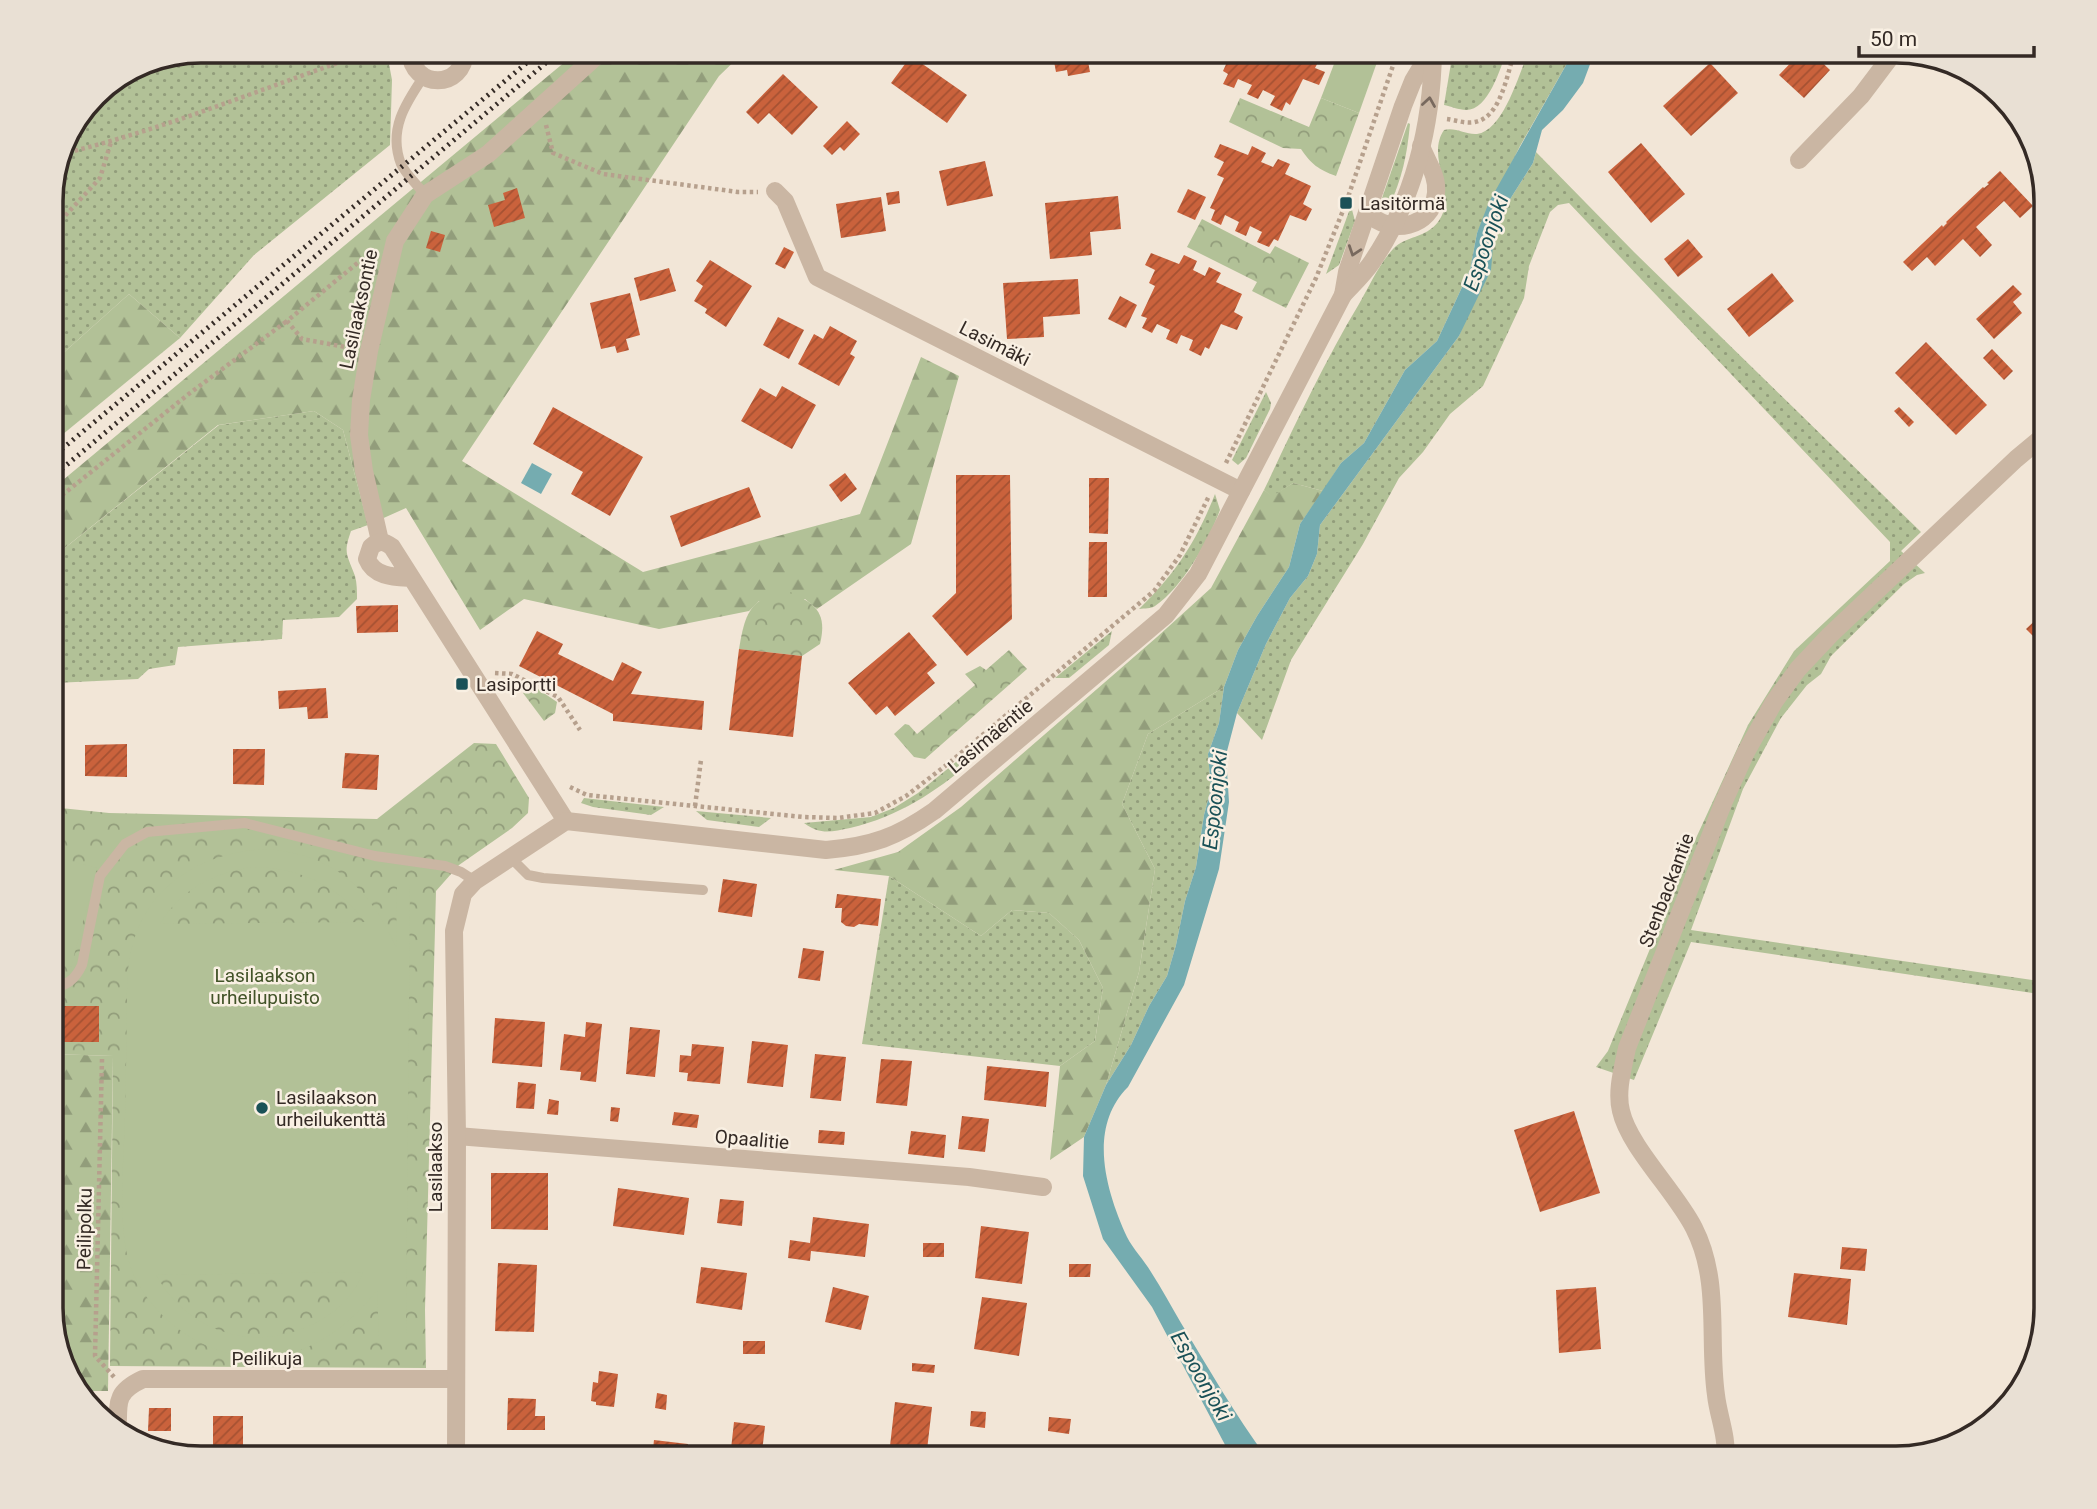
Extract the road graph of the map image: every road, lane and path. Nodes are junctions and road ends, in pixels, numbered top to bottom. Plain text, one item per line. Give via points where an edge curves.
1 (338, 63) edge
2 (412, 63) edge
3 (463, 63) edge
4 (589, 63) edge
5 (1394, 63) edge
6 (1424, 63) edge
7 (1432, 63) edge
8 (1511, 63) edge
9 (1886, 63) edge
10 (424, 76) junction
11 (542, 107) junction
12 (1437, 117) dead end
13 (111, 142) junction
14 (1421, 145) junction
15 (73, 151) edge
16 (1799, 160) dead end
17 (775, 191) joint
18 (425, 195) junction
19 (1368, 213) junction
20 (63, 218) edge
21 (1391, 226) junction
22 (394, 241) junction
23 (1343, 295) junction
24 (287, 321) junction
25 (369, 351) junction
26 (2034, 445) edge
27 (1217, 481) junction
28 (1241, 491) junction
29 (63, 494) edge
30 (380, 541) junction
31 (411, 578) junction
32 (491, 673) dead end
33 (580, 730) dead end
34 (701, 760) dead end
35 (574, 791) dead end
36 (695, 806) junction
37 (566, 821) junction
38 (510, 857) junction
39 (475, 881) junction
40 (703, 890) dead end
41 (63, 986) edge
42 (102, 1059) dead end
43 (457, 1136) junction
44 (1043, 1187) dead end
45 (454, 1379) junction
46 (126, 1387) junction
47 (118, 1418) edge
48 (456, 1446) edge
49 (1725, 1446) edge

1 - 13 path
2 - 10 street
3 - 10 street via 452,76 436,80
4 - 11 street, Lasilaaksontie
5 - 27 path via 1317,278
6 - 19 street, Lasimäentie via 1403,106
14 -> 7 street, Lasimäentie
8 - 12 path via 1493,111 1484,119
9 - 16 street
10 - 18 lane via 399,117 396,140 402,166
11 - 17 path via 553,153 603,174 738,192
11 - 18 street, Lasilaaksontie via 488,154
13 - 15 path
13 - 20 path via 100,178
14 - 21 street, Lasimäentie via 1416,172
14 - 21 street via 1436,180 1436,196 1422,219 1403,227
17 - 27 street, Lasimäki via 785,201 817,276
18 - 22 street, Lasilaaksontie
19 - 21 street
19 -> 23 street, Lasimäentie
21 - 23 street, Lasimäentie via 1372,262
22 - 24 path via 374,250
22 - 25 street, Lasilaaksontie
23 - 28 street, Lasimäentie
24 - 25 path via 302,339
24 - 29 path
25 - 30 street, Lasilaaksontie via 359,435
26 - 49 street, Stenbackantie via 1830,635 1774,702 1724,800 1628,1048 1620,1111 1634,1141 1694,1228 1712,1282 1715,1394
27 - 28 street, Lasimäki
27 - 36 path via 1180,555 1154,590 906,796 875,813 838,818
28 - 37 street, Lasimäentie via 1198,574 1166,615 909,829 884,841 826,850
30 - 31 street via 391,547
30 - 31 street via 368,552 370,566 382,574
31 - 37 street
32 - 33 path via 512,674 558,697
34 - 36 path
35 - 36 path
37 - 38 street
38 - 39 street
38 - 40 lane via 528,875 543,878
39 - 41 lane via 445,866 375,856 245,823 147,832 125,844 100,876 82,965 76,977
39 - 43 street, Lasilaakso via 463,894 454,931
42 - 46 path, Peilipolku via 95,1356
43 - 44 street, Opaalitie via 969,1177
43 - 45 street, Lasilaakso
45 - 46 street, Peilikuja via 143,1379
45 - 48 street, Lasilaakso
46 - 47 street

